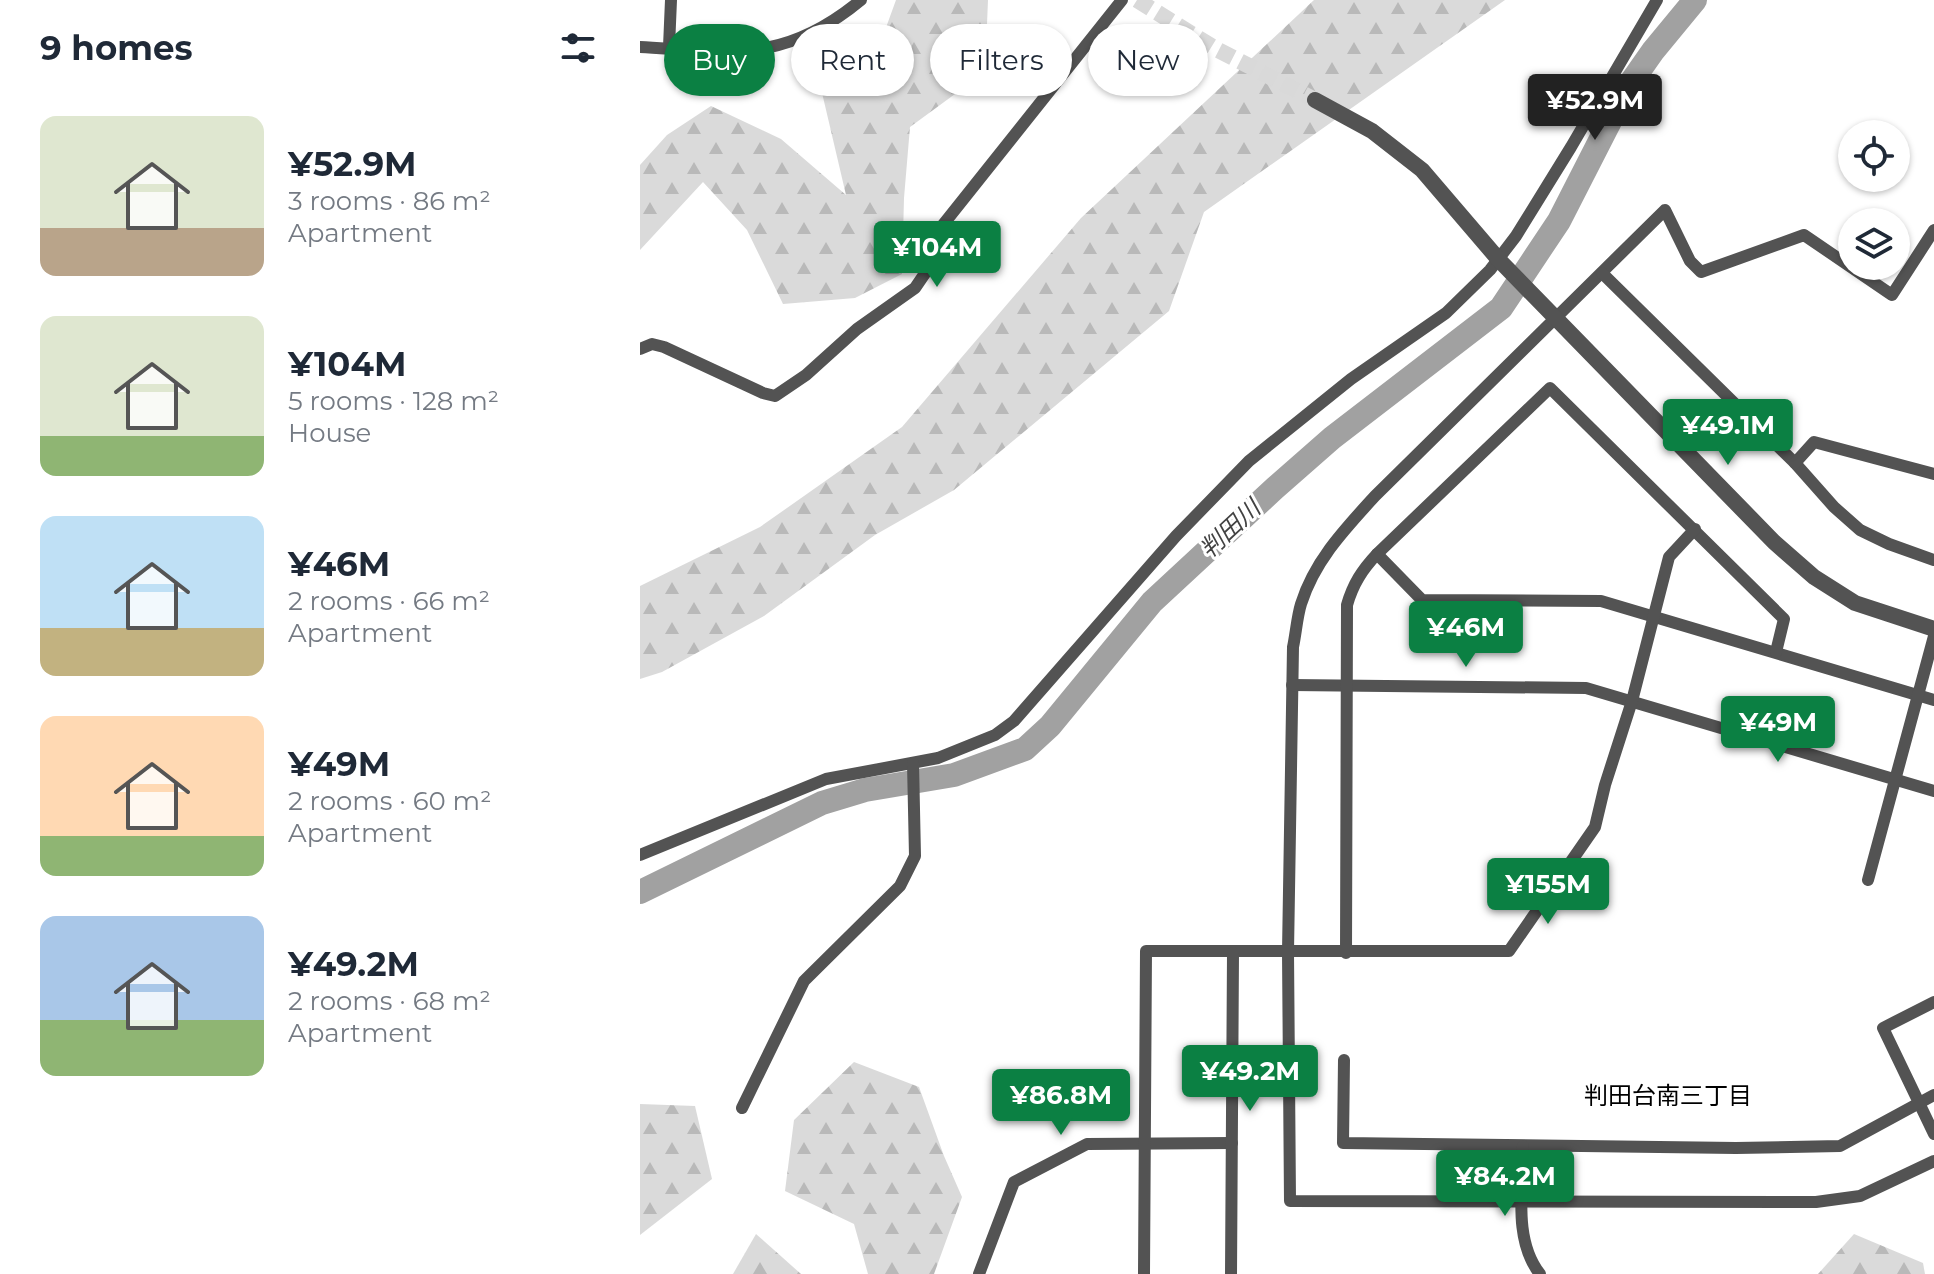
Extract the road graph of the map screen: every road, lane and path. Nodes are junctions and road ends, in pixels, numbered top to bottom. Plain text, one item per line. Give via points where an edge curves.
1 (671, 0) edge
2 (861, 0) edge
3 (1122, 0) edge
4 (1657, 0) edge
5 (670, 24) edge
6 (640, 47) edge
7 (664, 47) edge
8 (775, 47) edge
9 (1315, 100) tunnel mouth
10 (1934, 230) edge
11 (1503, 264) junction
12 (1602, 273) junction
13 (1556, 318) junction
14 (640, 349) edge
15 (1795, 463) junction
16 (1934, 474) edge
17 (1695, 529) junction
18 (1377, 554) junction
19 (1934, 560) edge
20 (1653, 616) junction
21 (1934, 629) edge
22 (1934, 636) edge
23 (1776, 652) junction
24 (1292, 685) junction
25 (1348, 686) junction
26 (1917, 696) junction
27 (1934, 700) edge
28 (1632, 701) junction
29 (914, 767) junction
30 (1894, 780) junction
31 (1934, 791) edge
32 (640, 855) edge
33 (1868, 880) dead end
34 (1288, 952) junction
35 (1233, 953) junction
36 (1346, 953) junction
37 (1934, 1002) edge
38 (1344, 1060) dead end
39 (1934, 1095) edge
40 (1918, 1103) junction
41 (742, 1108) dead end
42 (1934, 1134) edge
43 (1145, 1143) junction
44 (1232, 1143) junction
45 (1523, 1146) junction
46 (1934, 1161) edge
47 (1523, 1201) junction
48 (979, 1274) edge
49 (1144, 1274) edge
50 (1231, 1274) edge
51 (1540, 1274) edge

1 - 5 street
2 - 8 street via 810,34
3 - 14 street via 942,226 930,266 915,288 857,329 806,375 775,396 664,347
4 - 11 street
6 - 7 street
9 - 11 street via 1372,131 1422,170
10 - 12 street via 1892,295 1804,235 1701,272 1665,210
11 - 13 street
11 - 29 street via 1249,461 1014,721 995,735
12 - 13 street
12 - 15 street
13 - 21 street via 1814,577 1855,603
13 - 24 street via 1375,496 1319,562 1301,604
15 - 16 street via 1814,442
15 - 19 street via 1860,530
17 - 18 street via 1550,388
17 - 20 street via 1669,557
17 - 23 street via 1784,619
18 - 20 street via 1422,600 1601,601
18 - 25 street via 1351,589 1347,605
20 - 23 street
20 - 28 street
22 - 26 street
23 - 26 street
24 - 25 street
24 - 34 street
25 - 28 street via 1586,688
25 - 36 street
26 - 27 street
26 - 30 street
28 - 30 street
28 - 36 street via 1595,827 1509,951
29 - 32 street via 826,779
29 - 41 street via 915,856 909,870 900,886 804,981
30 - 31 street
30 - 33 street
34 - 35 street
34 - 36 street
34 - 47 street via 1290,1201
35 - 43 street via 1146,951
35 - 44 street
37 - 40 street via 1883,1028
38 - 45 street via 1343,1143
39 - 40 street
40 - 42 street
40 - 45 street via 1840,1146
43 - 44 street
43 - 48 street via 1087,1144 1014,1182
43 - 49 street
44 - 50 street
45 - 47 street
46 - 47 street via 1842,1200
47 - 51 street via 1523,1234 1530,1261

